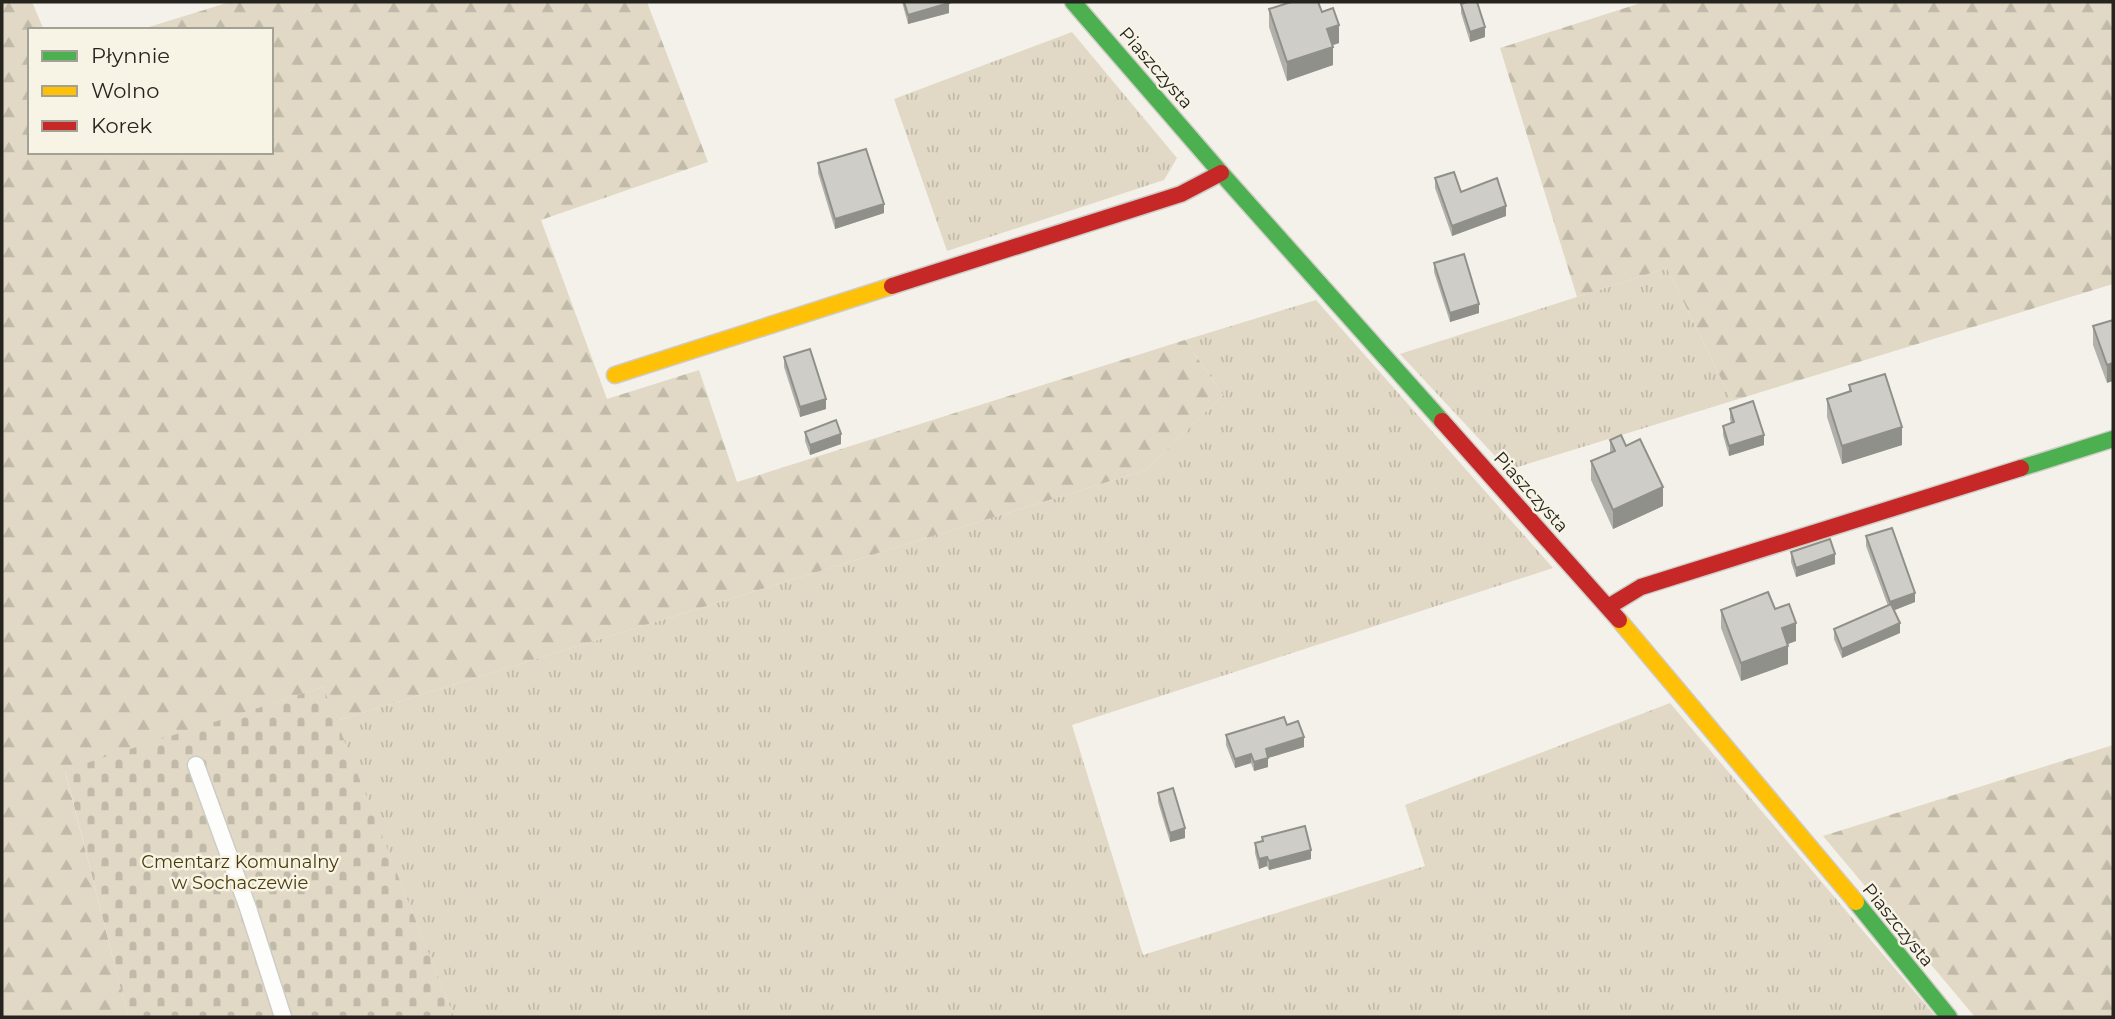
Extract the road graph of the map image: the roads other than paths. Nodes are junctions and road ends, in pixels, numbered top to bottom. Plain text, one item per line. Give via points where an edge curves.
1 (1073, 2) edge
2 (1221, 173) junction
3 (615, 375) dead end
4 (2113, 439) edge
5 (1608, 607) junction
6 (196, 765) dead end
7 (283, 1017) edge
8 (1949, 1017) edge

1 - 2 street, Piaszczysta
2 - 3 street via 1181,194
2 - 5 street, Piaszczysta
4 - 5 street via 1641,587
5 - 8 street, Piaszczysta
6 - 7 lane

